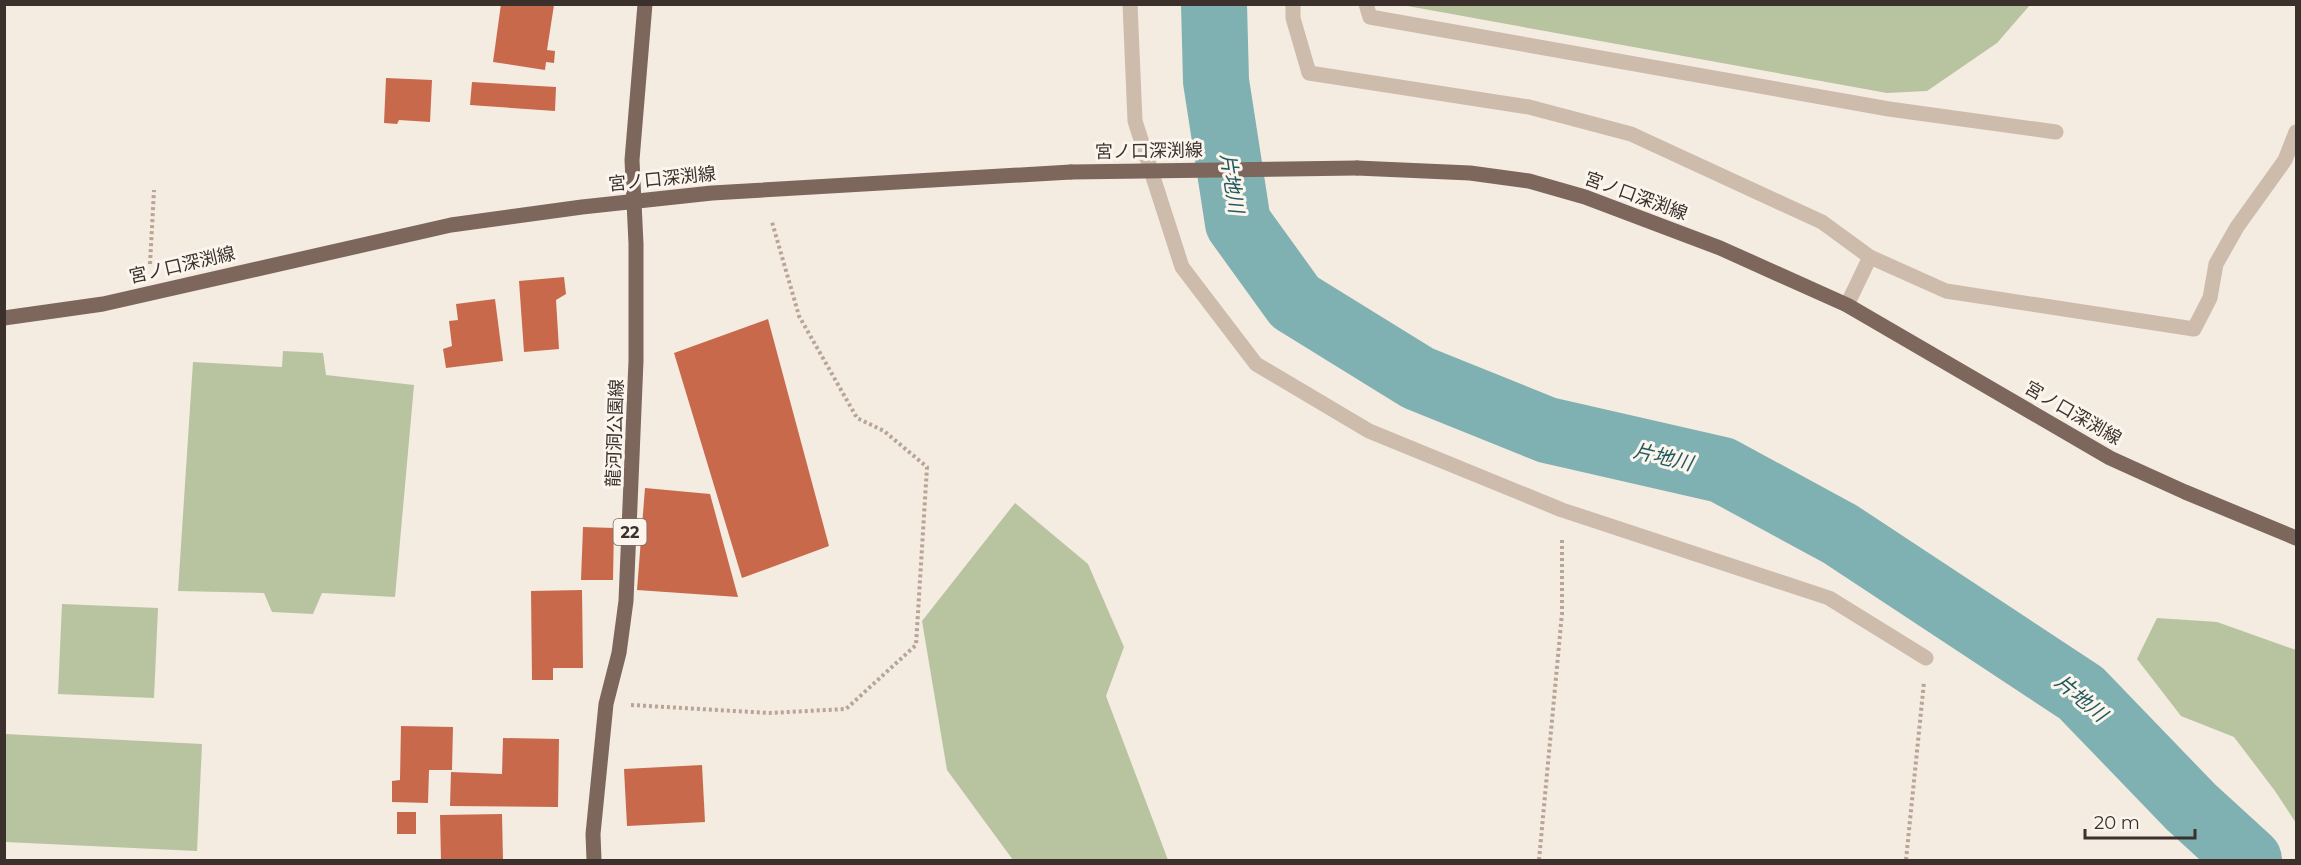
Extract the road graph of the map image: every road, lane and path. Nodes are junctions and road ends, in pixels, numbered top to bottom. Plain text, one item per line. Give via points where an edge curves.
1 (645, 4) edge
2 (1130, 4) edge
3 (1293, 4) edge
4 (1366, 4) edge
5 (2055, 132) dead end
6 (2296, 132) edge
7 (154, 190) dead end
8 (634, 201) junction
9 (771, 222) dead end
10 (1870, 257) junction
11 (150, 264) dead end
12 (1847, 305) junction
13 (4, 318) edge
14 (1562, 510) junction
15 (2296, 538) edge
16 (1926, 658) joint
17 (606, 704) junction
18 (594, 861) edge
19 (1539, 861) edge
20 (1906, 861) edge

1 - 8 main road, 龍河洞公園線 / 22 via 632,160
2 - 14 street via 1135,121 1182,267 1256,363 1369,430
3 - 10 street via 1293,18 1309,73 1528,107 1631,134 1822,222
4 - 5 street via 1370,17 1889,109
6 - 10 street via 2285,160 2237,226 2216,264 2210,298 2194,329 1946,291
7 - 11 path
8 - 12 main road, 宮ノ口深渕線, bridge via 1071,172 1357,168 1470,172 1529,181 1585,197 1720,248
8 - 13 main road, 宮ノ口深渕線 via 451,225 103,304
8 - 17 main road, 龍河洞公園線 / 22 via 636,361 631,518 626,601 619,653
9 - 17 path via 800,316 857,418 884,430 927,467 915,645 846,709 769,713
10 - 12 street
12 - 15 main road, 宮ノ口深渕線 via 2110,458
14 - 16 street via 1829,598
14 - 19 path via 1562,613
16 - 20 path
17 - 18 main road, 龍河洞公園線 / 22 via 593,834

